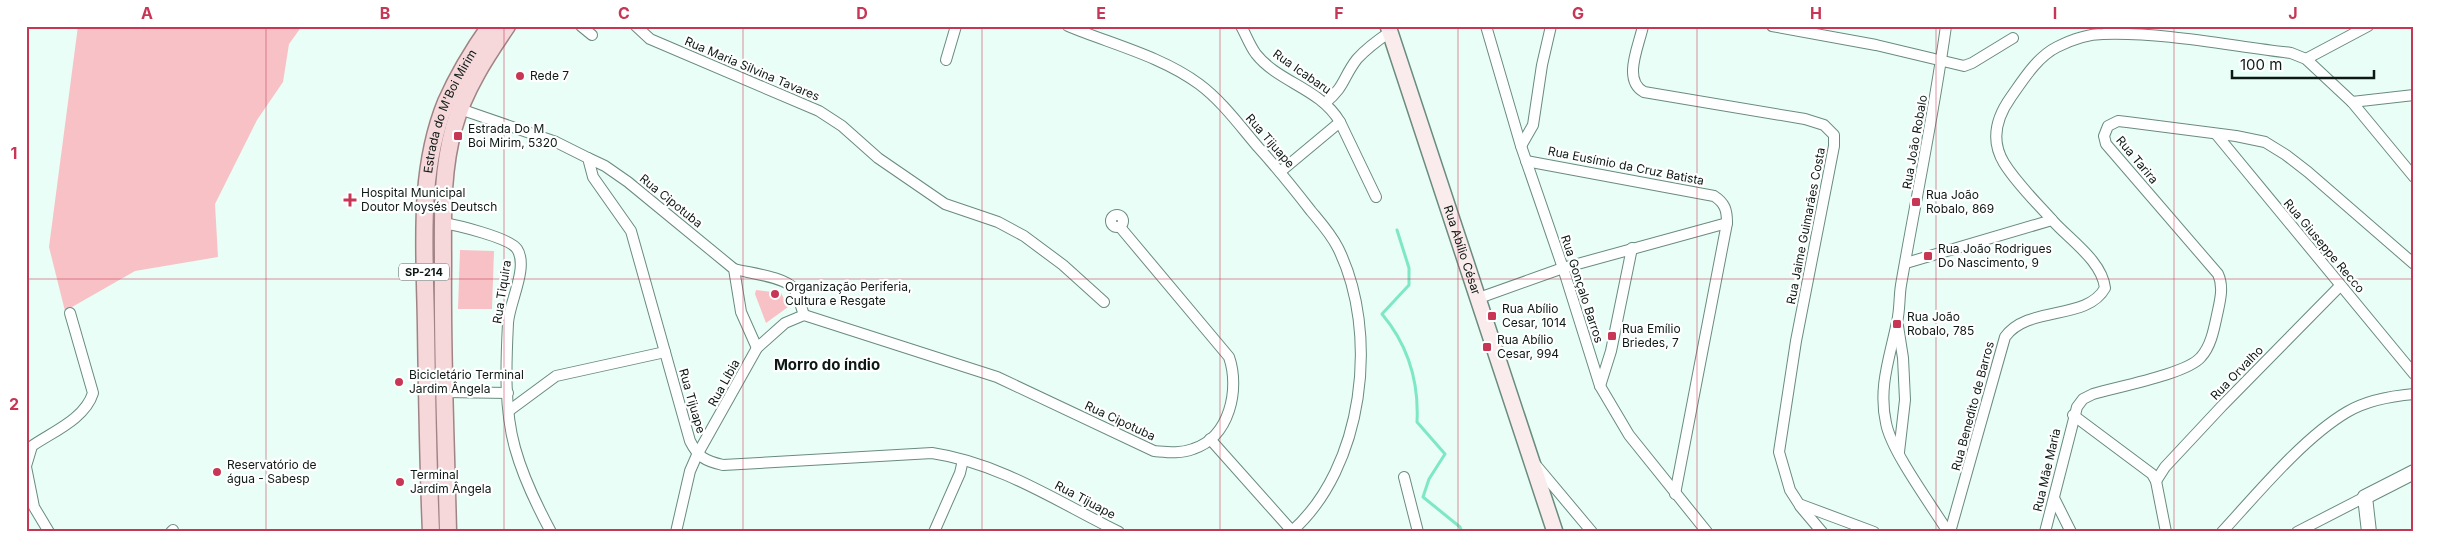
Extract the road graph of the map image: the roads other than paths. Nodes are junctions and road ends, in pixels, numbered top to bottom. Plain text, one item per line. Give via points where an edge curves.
1 (490, 26) edge
2 (507, 26) edge
3 (581, 26) edge
4 (636, 26) edge
5 (956, 26) edge
6 (1068, 26) edge
7 (1242, 26) edge
8 (1486, 26) edge
9 (1551, 26) edge
10 (1643, 26) edge
11 (1772, 26) edge
12 (1946, 26) edge
13 (2368, 26) edge
14 (1389, 29) edge
15 (2148, 31) edge
16 (592, 35) dead end
17 (2013, 38) dead end
18 (2306, 59) junction
19 (946, 60) dead end
20 (1942, 61) junction
21 (2414, 95) edge
22 (2352, 102) junction
23 (1325, 103) junction
24 (460, 108) junction
25 (1340, 122) junction
26 (2216, 134) junction
27 (1520, 146) junction
28 (588, 158) junction
29 (1526, 161) junction
30 (1280, 172) junction
31 (2414, 177) edge
32 (1376, 197) dead end
33 (2052, 220) junction
34 (443, 223) junction
35 (1727, 223) junction
36 (424, 224) junction
37 (1120, 227) dead end
38 (443, 248) junction
39 (1632, 248) junction
40 (1906, 263) junction
41 (2414, 264) edge
42 (1563, 268) junction
43 (734, 269) junction
44 (2340, 286) junction
45 (1480, 298) junction
46 (1104, 302) dead end
47 (70, 313) dead end
48 (804, 315) junction
49 (1898, 321) junction
50 (757, 348) junction
51 (444, 352) junction
52 (665, 352) junction
53 (426, 354) junction
54 (2414, 374) edge
55 (1600, 386) junction
56 (445, 392) junction
57 (508, 393) junction
58 (2414, 394) edge
59 (510, 410) junction
60 (2073, 414) junction
61 (1210, 440) junction
62 (1899, 452) junction
63 (697, 455) junction
64 (963, 460) junction
65 (1534, 462) junction
66 (26, 467) edge
67 (2414, 472) edge
68 (1404, 477) dead end
69 (2156, 481) junction
70 (29, 489) edge
71 (1675, 494) junction
72 (2365, 497) junction
73 (2054, 498) junction
74 (1799, 504) junction
75 (30, 510) edge
76 (1291, 531) edge
77 (49, 532) edge
78 (430, 532) edge
79 (448, 532) edge
80 (551, 532) edge
81 (676, 532) edge
82 (934, 532) edge
83 (1119, 532) edge
84 (1418, 532) edge
85 (1555, 532) edge
86 (1592, 532) edge
87 (1707, 532) edge
88 (1822, 532) edge
89 (1874, 532) edge
90 (1949, 532) edge
91 (2045, 532) edge
92 (2072, 532) edge
93 (2166, 532) edge
94 (2222, 532) edge
95 (2297, 532) edge
96 (2369, 532) edge

1 - 36 main road, Estrada do M'Boi Mirim / SP-214 via 463,68 446,104 434,144
2 - 24 main road, Estrada do M'Boi Mirim / SP-214
3 - 16 street
4 - 46 street, Rua Maria Silvina Tavares via 650,39 819,111 842,126 878,158 945,204 998,222 1024,236
5 - 19 street
6 - 30 street, Rua Tijuape via 1189,76 1212,96
7 - 23 street, Rua Icabaru via 1255,53 1265,63
8 - 27 street, Rua Gonçalo Barros
9 - 27 street via 1533,128
10 - 74 street, Rua Jaime Guimarães Costa via 1632,72 1638,89 1806,119 1824,125 1834,135 1779,445 1784,474
11 - 20 street via 1876,44
12 - 20 street, Rua João Robalo
13 - 18 street
14 - 23 street via 1357,60 1338,93
14 - 45 main road, Rua Abílio César
15 - 18 street, Rua Benedito de Barros via 2291,53
15 - 33 street, Rua Benedito de Barros via 2078,38 2055,48 2032,69 2000,115 1995,132 1999,152 2010,171
17 - 20 street via 1968,65
18 - 22 street, Rua Benedito de Barros
20 - 40 street, Rua João Robalo
21 - 22 street
22 - 31 street, Rua Benedito de Barros
23 - 25 street, Rua Icabaru
24 - 28 street via 556,142
24 - 34 main road, Estrada do M'Boi Mirim / SP-214 via 453,128 446,174
25 - 30 street
25 - 32 street, Rua Icabaru
26 - 41 street, Rua Tarira via 2254,139 2286,155
26 - 44 street, Rua Giuseppe Recco
26 - 60 street, Rua Tarira via 2118,121 2108,126 2104,136 2106,144 2218,274 2222,285 2208,347 2195,363 2093,394 2083,399
27 - 29 street, Rua Gonçalo Barros
28 - 43 street, Rua Cipotuba via 628,182
28 - 52 street, Rua Tijuape via 593,178 631,230
29 - 35 street, Rua Eusímio da Cruz Batista via 1714,196 1725,205
29 - 42 street, Rua Gonçalo Barros
30 - 76 street, Rua Tijuape via 1338,248 1354,294 1362,349 1358,398 1338,463 1315,505
33 - 40 street
33 - 90 street, Rua Benedito de Barros via 2097,267 2105,288 2095,302 2018,324 2005,337
34 - 38 main road, Estrada do M'Boi Mirim / SP-214
34 - 57 street, Rua Tiquira via 489,235 510,243 518,250 520,273 508,320
35 - 39 street
35 - 71 street, Rua Eusímio da Cruz Batista
36 - 38 main road via 433,223 439,227
36 - 53 main road, Estrada do M'Boi Mirim / SP-214
37 - 61 street, Rua Cipotuba via 1229,357 1235,383 1233,398 1227,416
38 - 51 main road, Estrada do M'Boi Mirim / SP-214
39 - 42 street
39 - 55 street via 1611,351
40 - 49 street, Rua João Robalo
42 - 45 street
42 - 55 street, Rua Gonçalo Barros
43 - 48 street, Rua Cipotuba via 789,284
43 - 50 street via 741,312
44 - 54 street, Rua Giuseppe Recco
44 - 69 street, Rua Orvalho via 2222,406
45 - 65 main road, Rua Abílio César
47 - 66 street via 91,384 91,399 78,416 32,446
48 - 50 street via 785,323
48 - 61 street, Rua Cipotuba via 996,377 1154,451 1187,451
49 - 62 street, Rua João Robalo via 1905,400
49 - 62 street, Rua João Robalo via 1883,385 1886,423
50 - 63 street, Rua Líbia
51 - 53 main road via 438,360
51 - 56 main road, Estrada do M'Boi Mirim / SP-214
52 - 59 street via 556,376
52 - 63 street, Rua Tijuape via 690,441
53 - 78 main road, Estrada do M'Boi Mirim / SP-214
55 - 71 street, Rua Gonçalo Barros via 1629,435
56 - 57 street
56 - 79 main road, Estrada do M'Boi Mirim / SP-214
57 - 59 street, Rua Tiquira
58 - 94 street via 2378,400 2331,422
59 - 80 street, Rua Tiquira via 515,448
60 - 69 street via 2146,467
60 - 73 street, Rua Mãe Maria
61 - 76 street
62 - 90 street, Rua João Robalo
63 - 64 street, Rua Tijuape via 709,462 723,464 932,453
63 - 81 street, Rua Líbia via 690,471
64 - 82 street
64 - 83 street, Rua Tijuape via 1017,479
65 - 85 main road, Rua Abílio César
65 - 86 street
66 - 70 street
67 - 72 street
68 - 84 street
69 - 93 street
70 - 75 street
71 - 87 street, Rua Gonçalo Barros
72 - 95 street
72 - 96 street
73 - 91 street, Rua Mãe Maria
73 - 92 street
74 - 88 street
74 - 89 street
75 - 77 street

